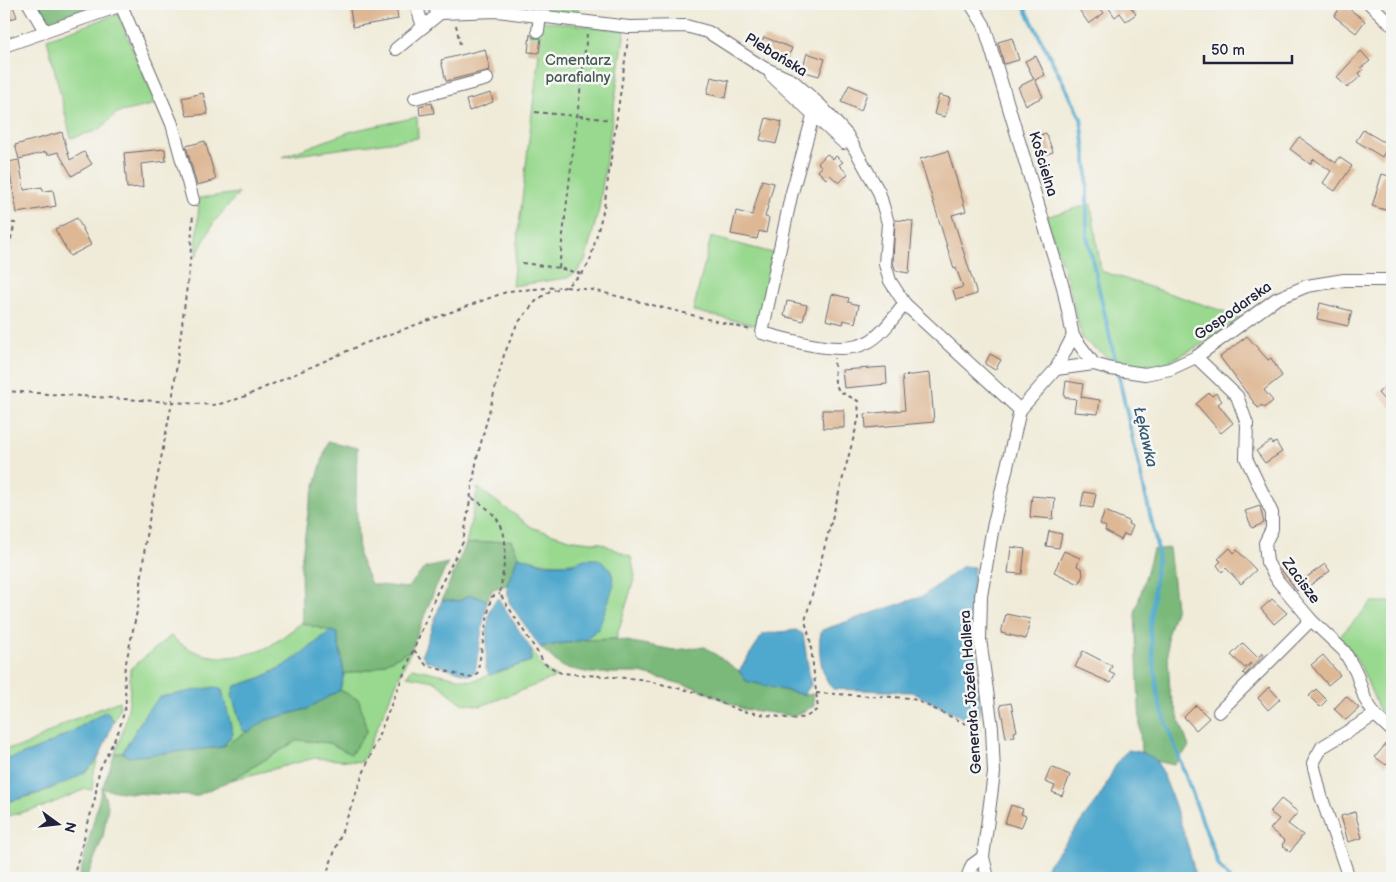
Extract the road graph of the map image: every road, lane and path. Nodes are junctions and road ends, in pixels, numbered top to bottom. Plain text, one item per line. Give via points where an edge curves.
1 (29, 4) edge
2 (123, 4) edge
3 (416, 4) edge
4 (971, 4) edge
5 (1370, 4) edge
6 (436, 8) edge
7 (453, 13) junction
8 (540, 16) junction
9 (1392, 25) edge
10 (423, 27) junction
11 (587, 27) dead end
12 (630, 27) junction
13 (538, 31) dead end
14 (45, 32) junction
15 (460, 44) dead end
16 (4, 46) edge
17 (396, 49) dead end
18 (764, 68) junction
19 (487, 79) dead end
20 (415, 98) dead end
21 (535, 112) dead end
22 (577, 116) junction
23 (813, 116) junction
24 (611, 120) dead end
25 (857, 154) junction
26 (194, 200) joint
27 (4, 222) edge
28 (522, 264) dead end
29 (4, 265) edge
30 (558, 268) junction
31 (582, 274) junction
32 (1392, 280) edge
33 (565, 287) junction
34 (905, 304) junction
35 (762, 333) junction
36 (1073, 336) junction
37 (834, 348) junction
38 (1196, 357) junction
39 (1094, 364) junction
40 (1056, 369) junction
41 (4, 391) edge
42 (172, 402) junction
43 (1020, 410) junction
44 (472, 498) junction
45 (500, 594) junction
46 (1311, 620) junction
47 (414, 650) junction
48 (816, 692) junction
49 (1219, 712) dead end
50 (1375, 715) junction
51 (992, 728) junction
52 (1392, 731) edge
53 (983, 857) junction
54 (73, 878) edge
55 (325, 878) edge
56 (967, 878) edge
57 (988, 878) edge
58 (1349, 878) edge

1 - 14 street
2 - 14 street
2 - 26 street via 172,124
3 - 10 street
4 - 36 street, Kościelna via 984,25 1063,286
5 - 9 street
6 - 7 street, Plebańska
6 - 10 street
7 - 8 street, Plebańska via 497,11
7 - 15 path
8 - 12 street, Plebańska
8 - 13 street
10 - 17 street
11 - 22 path
12 - 18 street, Plebańska via 686,26 708,32
12 - 31 path via 604,208 590,261
14 - 16 street
18 - 23 street
18 - 25 street, Plebańska via 793,82 821,106 847,135
19 - 20 street
21 - 22 path
22 - 24 path
22 - 30 path
23 - 25 street
23 - 35 street via 791,196
25 - 34 street, Plebańska via 879,192 888,223 885,264 890,281
26 - 42 path via 190,263
27 - 29 path via 14,223
28 - 30 path
30 - 31 path
31 - 33 path
32 - 38 street, Gospodarska via 1344,280 1307,286 1276,299
33 - 35 path via 593,290
33 - 42 path via 509,291 364,344 216,405
33 - 44 path via 550,291 536,301 517,324 501,364 477,458
34 - 37 street via 866,343
34 - 43 street, Plebańska
35 - 37 street
36 - 39 street
36 - 40 street, Generała Józefa Hallera
37 - 48 path via 835,383 839,391 858,400 858,417 805,621
38 - 39 street, Gospodarska via 1170,369 1145,374
38 - 46 street, Zacisze via 1237,396 1247,424 1246,458 1272,513 1272,530 1265,544 1266,562
39 - 40 street
40 - 43 street, Generała Józefa Hallera
41 - 42 path
42 - 54 path via 146,536 139,602 124,672 126,705 119,730 99,771
43 - 51 street, Generała Józefa Hallera via 981,596 980,639
44 - 45 path via 489,508 504,531 506,558
44 - 47 path via 463,542 438,590
45 - 47 path via 491,597 477,675 469,678 426,665
45 - 48 path via 545,664 561,673 639,679 695,692 741,711 794,719 806,717 818,709
46 - 49 street
46 - 50 street, Zacisze via 1344,651
47 - 55 path
48 - 51 path via 911,698 973,727
50 - 52 street, Zacisze
50 - 58 street via 1322,747 1314,763 1321,796
51 - 53 street, Generała Józefa Hallera via 994,773
53 - 56 street via 972,864
53 - 57 street, Generała Józefa Hallera

